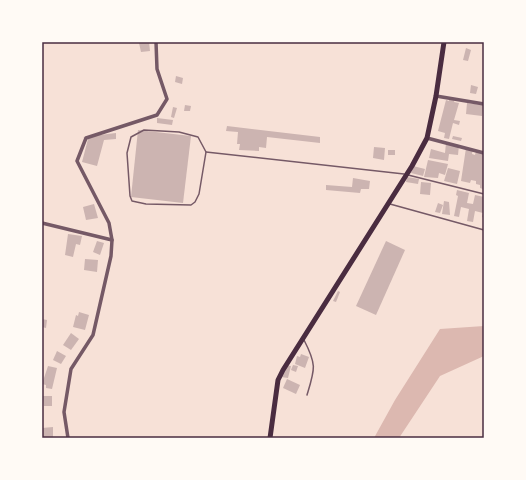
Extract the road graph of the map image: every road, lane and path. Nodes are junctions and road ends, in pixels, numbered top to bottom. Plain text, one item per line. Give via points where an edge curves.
1 (156, 42) edge
2 (444, 42) edge
3 (436, 96) junction
4 (484, 104) edge
5 (427, 138) junction
6 (206, 152) junction
7 (484, 153) edge
8 (405, 174) junction
9 (484, 194) edge
10 (388, 203) junction
11 (42, 223) edge
12 (484, 230) edge
13 (112, 240) junction
14 (303, 338) junction
15 (307, 395) dead end
16 (68, 438) edge
17 (270, 438) edge

1 - 13 street via 157,69 167,99 157,115 86,138 77,161 108,222
2 - 3 main road
3 - 4 street
3 - 5 main road
5 - 7 street
5 - 8 main road
6 - 6 lane via 199,194 191,205 146,204 132,201 127,153 131,137 144,130 179,132 198,137
6 - 8 lane
8 - 9 lane
8 - 10 main road
10 - 12 lane
10 - 14 main road
11 - 13 street
13 - 16 street via 111,256 93,335 71,369 64,412
14 - 15 lane via 313,356 315,371
14 - 17 main road via 278,380

